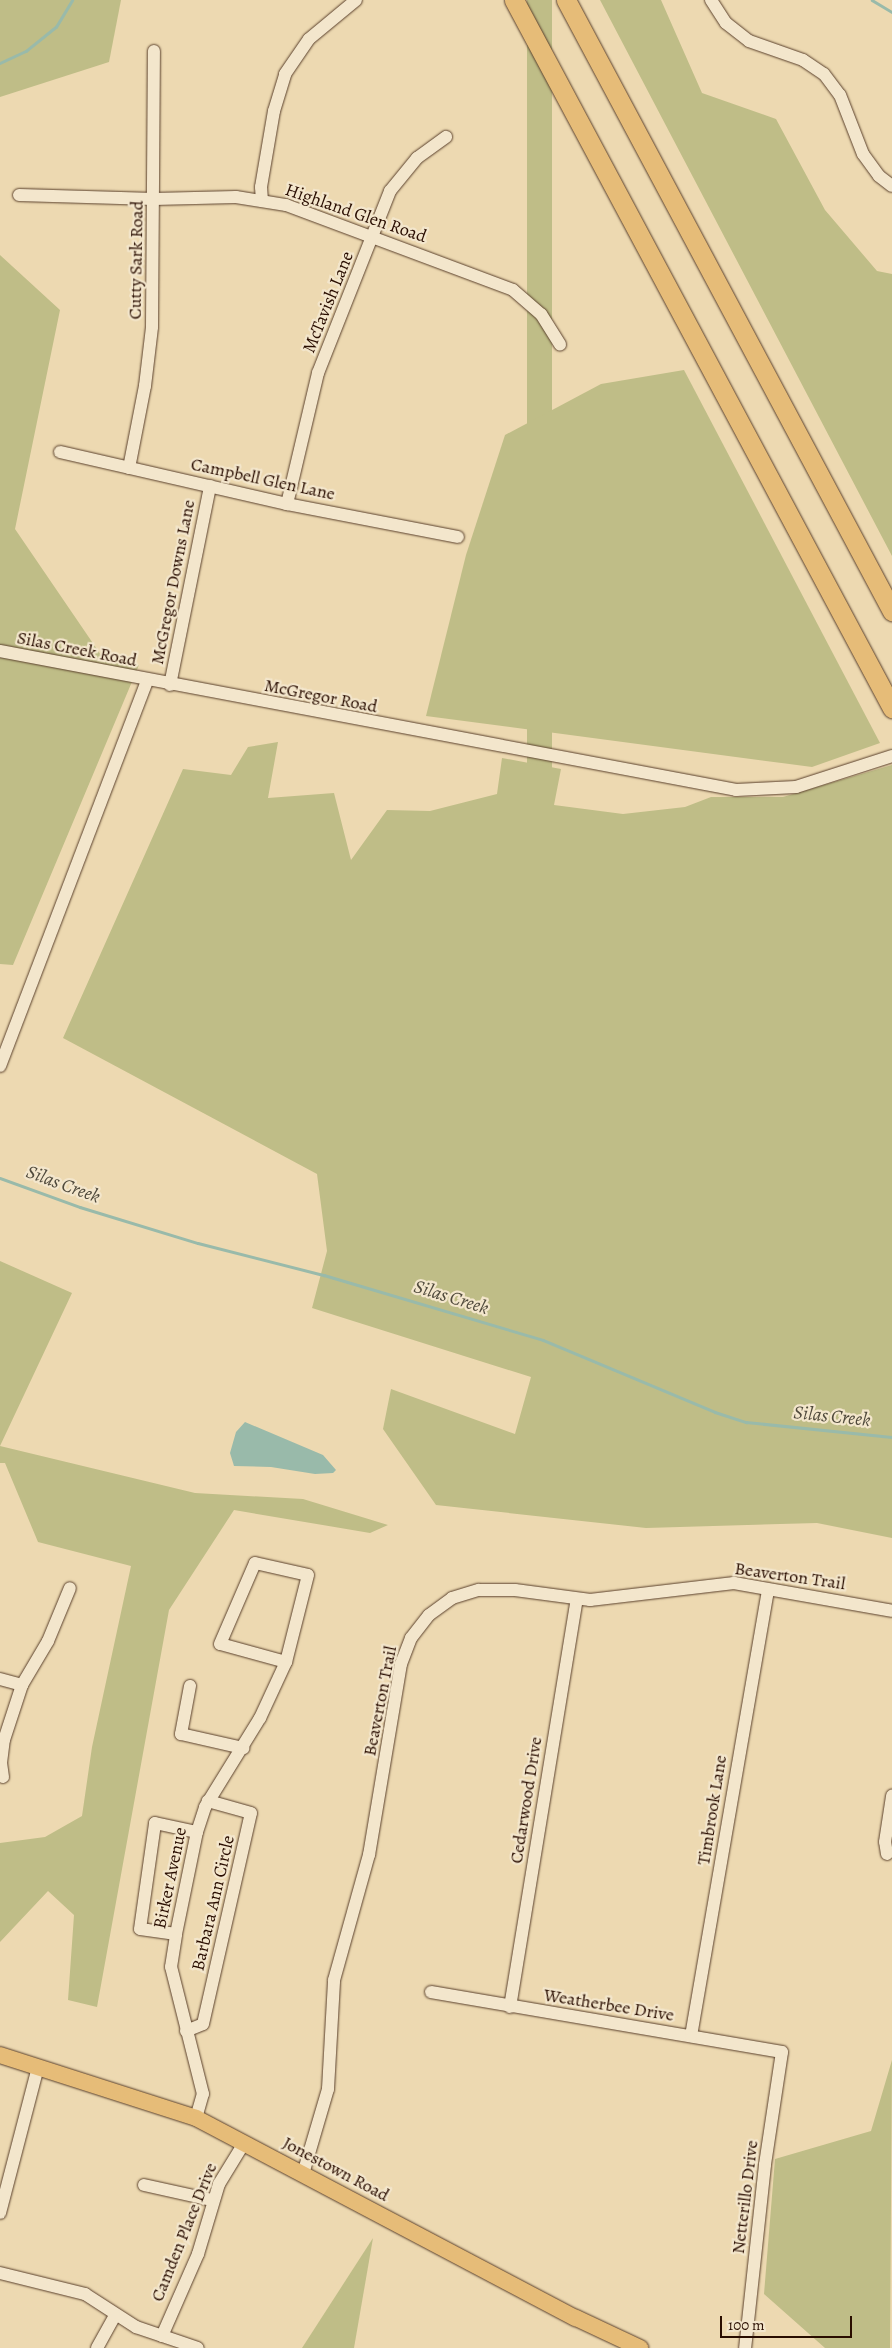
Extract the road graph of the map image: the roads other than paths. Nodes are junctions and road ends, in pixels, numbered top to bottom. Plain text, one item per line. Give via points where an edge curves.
1 (356, 0) edge
2 (514, 0) edge
3 (566, 0) edge
4 (711, 0) edge
5 (154, 51) dead end
6 (446, 137) dead end
7 (892, 186) edge
8 (18, 195) dead end
9 (154, 200) junction
10 (262, 201) junction
11 (374, 237) junction
12 (560, 345) dead end
13 (60, 452) dead end
14 (129, 468) junction
15 (210, 486) junction
16 (287, 504) junction
17 (458, 537) dead end
18 (892, 611) edge
19 (0, 652) edge
20 (147, 681) junction
21 (170, 685) junction
22 (892, 708) edge
23 (892, 756) edge
24 (0, 1066) edge
25 (70, 1588) dead end
26 (768, 1590) junction
27 (577, 1599) junction
28 (892, 1611) edge
29 (286, 1662) junction
30 (0, 1679) edge
31 (22, 1685) junction
32 (190, 1686) dead end
33 (243, 1748) junction
34 (3, 1777) dead end
35 (892, 1796) edge
36 (208, 1801) junction
37 (197, 1832) junction
38 (887, 1854) dead end
39 (176, 1934) junction
40 (431, 1992) dead end
41 (510, 2007) junction
42 (186, 2032) junction
43 (691, 2036) junction
44 (782, 2052) joint
45 (0, 2055) edge
46 (38, 2067) junction
47 (196, 2118) junction
48 (244, 2143) junction
49 (303, 2174) junction
50 (144, 2185) dead end
51 (212, 2200) junction
52 (0, 2213) edge
53 (0, 2272) edge
54 (115, 2316) junction
55 (162, 2336) junction
56 (98, 2348) edge
57 (198, 2348) edge
58 (640, 2348) edge
59 (745, 2348) edge

1 - 10 street via 309,39 285,74 274,111 261,187
2 - 22 highway
3 - 18 highway
4 - 7 street via 726,23 749,41 803,60 824,74 840,95 863,154 879,176
5 - 9 street, Cutty Sark Road
6 - 11 street, McTavish Lane via 417,158 390,191
8 - 9 street, Highland Glen Road
9 - 10 street, Highland Glen Road via 236,197
9 - 14 street, Cutty Sark Road via 152,327 145,386
10 - 11 street, Highland Glen Road via 286,205
11 - 12 street, Highland Glen Road via 513,290 541,314
11 - 16 street, McTavish Lane via 318,373
13 - 14 street, Campbell Glen Lane
14 - 15 street, Campbell Glen Lane
15 - 16 street, Campbell Glen Lane
15 - 21 street, McGregor Downs Lane
16 - 17 street, Campbell Glen Lane
19 - 20 street, Silas Creek Road
20 - 21 street, McGregor Road
20 - 24 street
21 - 23 street, McGregor Road via 736,790 796,787
25 - 31 street via 48,1641
26 - 27 street, Beaverton Trail via 734,1583 668,1593
26 - 28 street, Beaverton Trail
26 - 43 street, Timbrook Lane
27 - 41 street, Cedarwood Drive
27 - 49 street, Beaverton Trail via 515,1590 462,1594 429,1615 411,1638 401,1664 369,1856 337,1960 328,2089
29 - 29 street, Birker Avenue via 308,1575 255,1562 220,1644
29 - 33 street, Birker Avenue via 278,1684
30 - 31 street
31 - 34 street via 4,1740
32 - 33 street via 181,1734
33 - 36 street, Birker Avenue
35 - 38 street via 885,1842
36 - 37 street, Birker Avenue
36 - 42 street, Barbara Ann Circle via 251,1813 203,2024
37 - 39 street, Birker Avenue
37 - 39 street via 155,1823 140,1929
39 - 42 street, Birker Avenue via 171,1967
40 - 41 street, Weatherbee Drive
41 - 43 street, Weatherbee Drive
42 - 47 street, Birker Avenue via 203,2094
43 - 44 street, Weatherbee Drive
44 - 59 street, Netterillo Drive via 765,2166
45 - 46 main road, Jonestown Road
46 - 47 main road, Jonestown Road
46 - 52 street
47 - 48 main road, Jonestown Road
48 - 49 main road, Jonestown Road
48 - 51 street, Camden Place Drive
49 - 58 main road, Jonestown Road via 576,2318
50 - 51 street
51 - 55 street, Camden Place Drive via 198,2254
53 - 54 street via 85,2294
54 - 55 street
54 - 56 street
55 - 57 street

